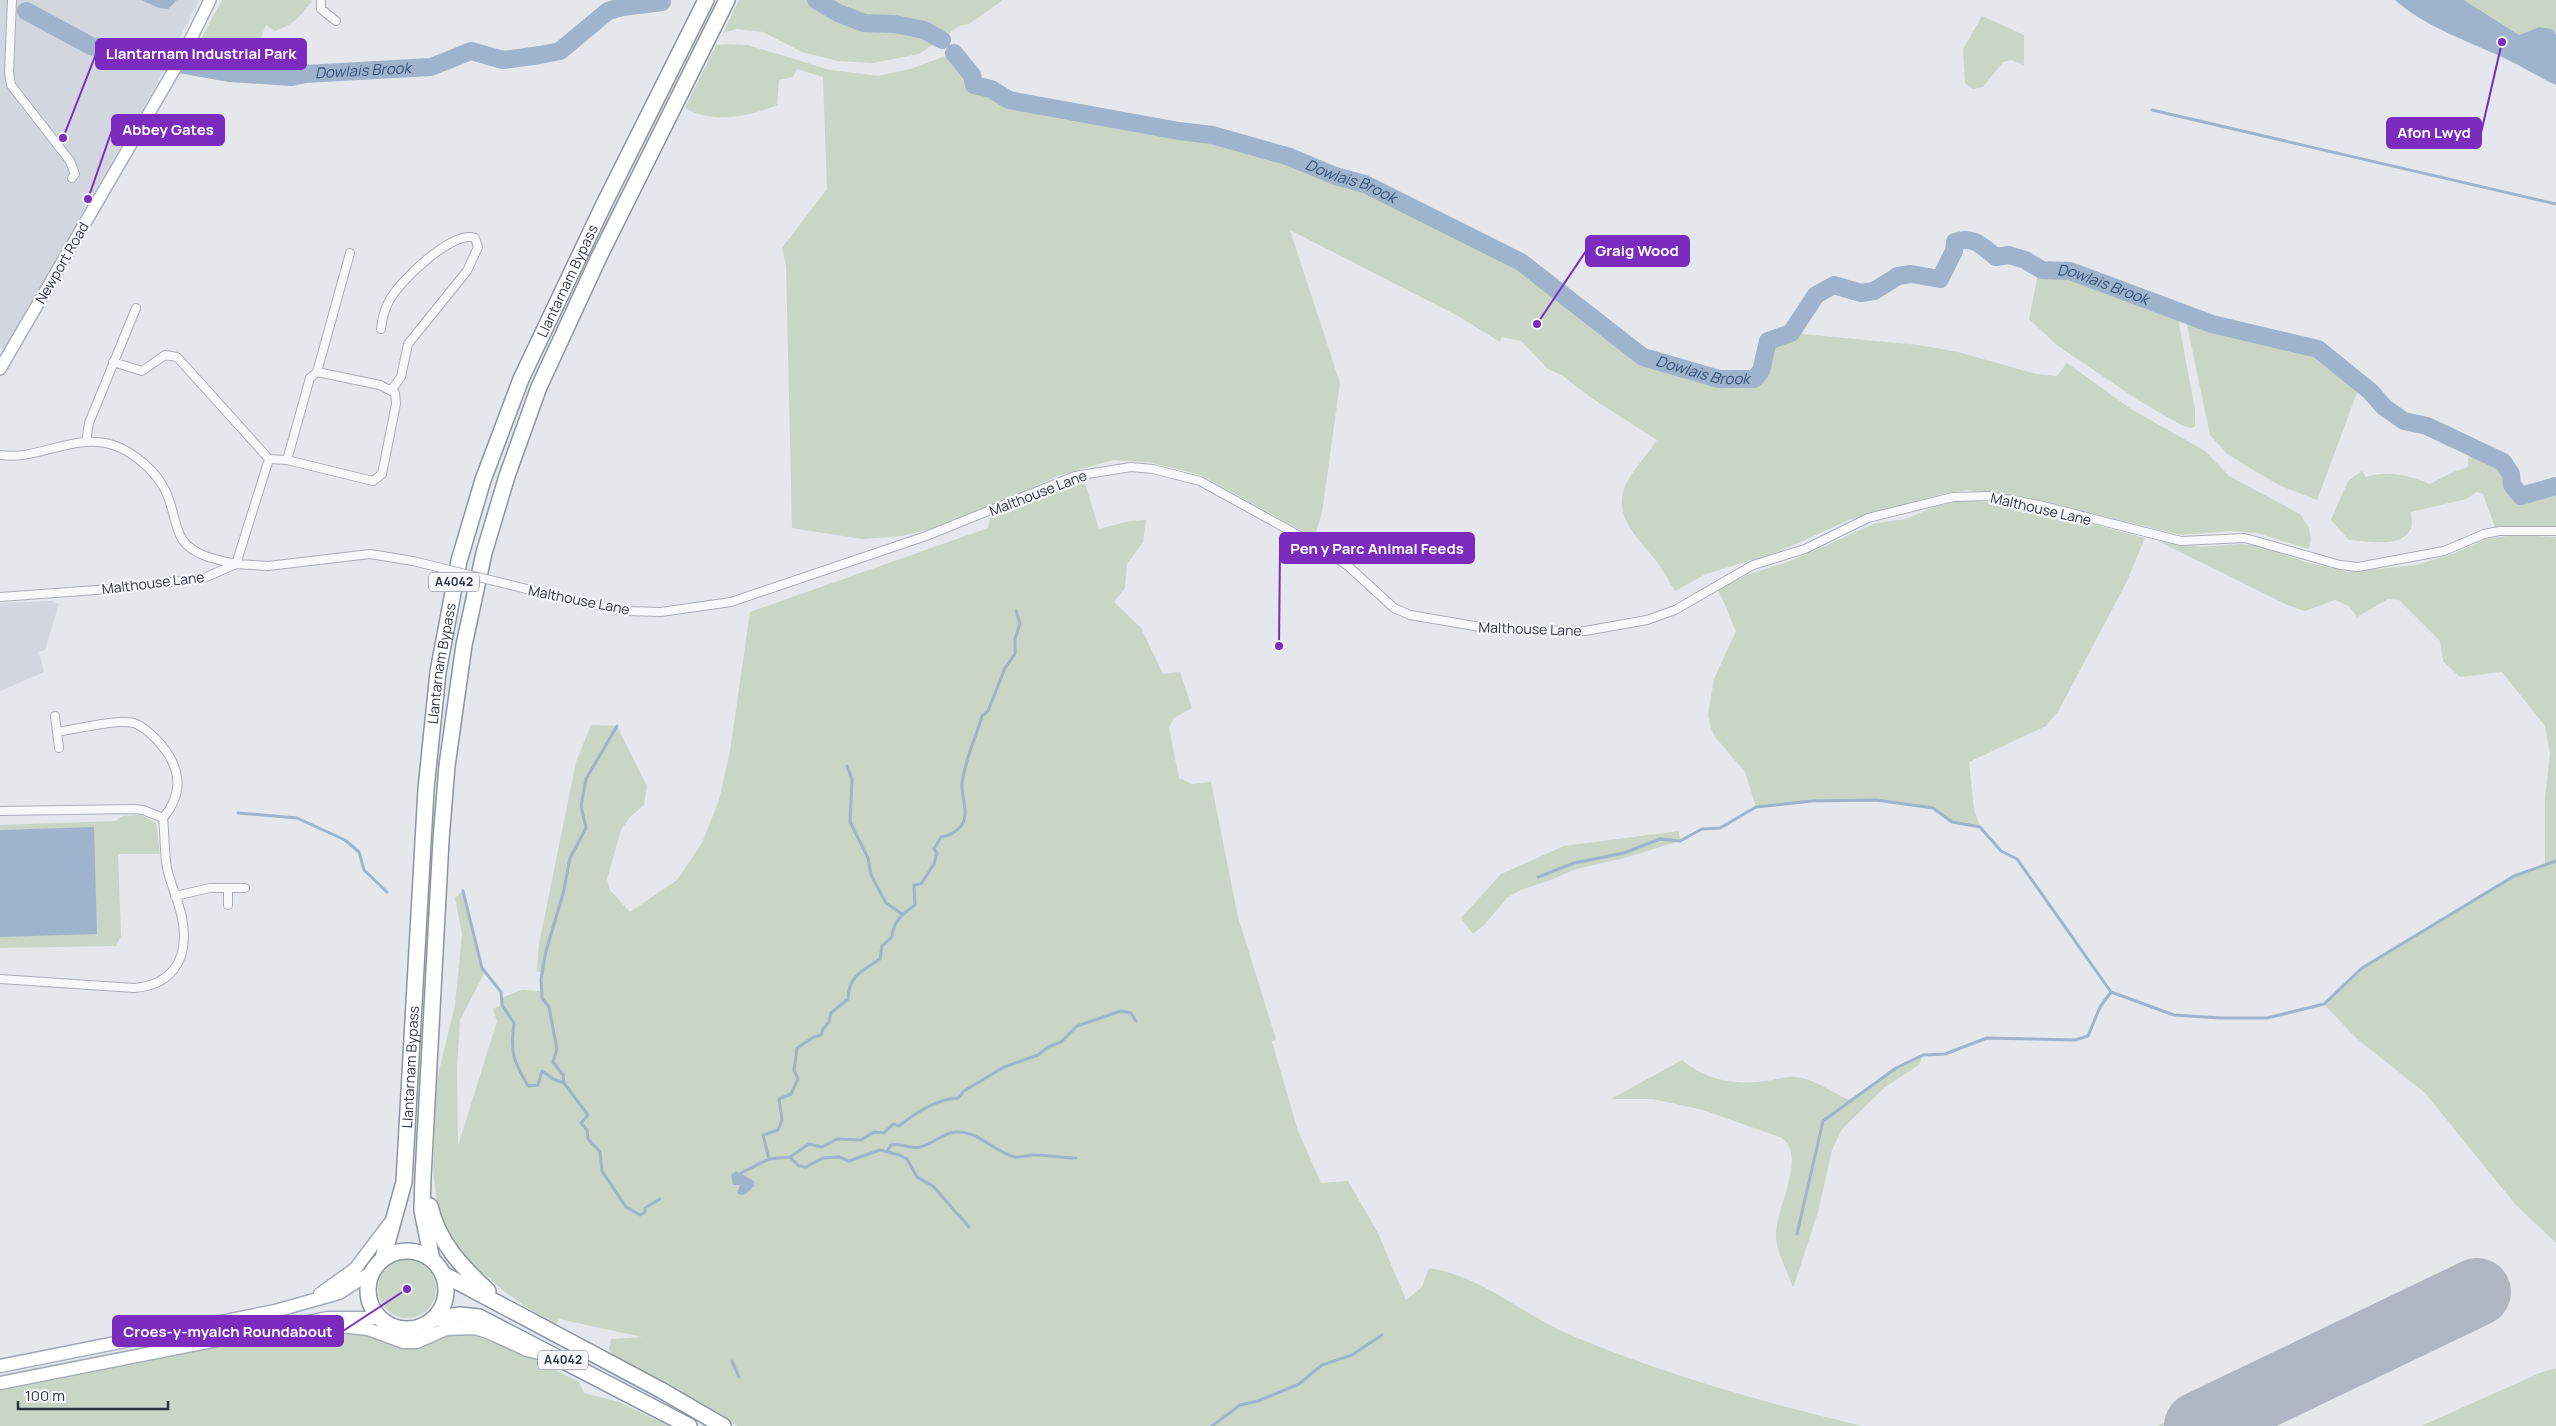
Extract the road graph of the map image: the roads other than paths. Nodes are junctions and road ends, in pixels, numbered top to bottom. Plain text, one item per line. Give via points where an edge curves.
1 (12, 0) edge
2 (210, 0) edge
3 (321, 0) edge
4 (706, 0) edge
5 (727, 0) edge
6 (336, 21) dead end
7 (72, 178) dead end
8 (350, 254) dead end
9 (136, 308) dead end
10 (381, 329) dead end
11 (114, 362) junction
12 (0, 369) edge
13 (317, 372) junction
14 (392, 390) junction
15 (86, 442) junction
16 (0, 455) edge
17 (269, 458) junction
18 (286, 460) junction
19 (2556, 531) edge
20 (236, 564) junction
21 (0, 597) edge
22 (54, 716) dead end
23 (57, 732) junction
24 (59, 748) dead end
25 (0, 811) edge
26 (163, 818) junction
27 (228, 888) junction
28 (245, 888) dead end
29 (175, 896) junction
30 (228, 905) dead end
31 (0, 979) edge
32 (423, 1177) junction
33 (396, 1214) junction
34 (383, 1258) junction
35 (432, 1260) junction
36 (372, 1272) junction
37 (443, 1274) junction
38 (308, 1303) junction
39 (509, 1310) junction
40 (380, 1318) junction
41 (433, 1319) junction
42 (290, 1328) junction
43 (554, 1356) junction
44 (0, 1366) edge
45 (0, 1383) edge
46 (689, 1426) edge
47 (723, 1426) edge

1 - 7 street via 11,84 70,161
2 - 12 street, Newport Road via 184,53
3 - 6 street via 321,9
4 - 33 highway, Llantarnam Bypass / A4042 via 520,379 483,480 459,561 438,672 426,789 404,1182
5 - 32 highway, Llantarnam Bypass / A4042 via 599,257 543,378 507,476 484,553 464,645 447,766 440,840
8 - 13 street
9 - 11 street
10 - 14 street via 388,301 417,267 462,238 475,238 478,247 467,270 408,344 401,377
11 - 15 street via 89,423
11 - 17 street via 142,371 166,356 177,357
13 - 14 street
13 - 18 street via 310,378
14 - 18 street via 396,404 382,474 377,479 370,482
15 - 16 street via 14,456
15 - 20 street via 113,445 152,470 166,492 182,539 202,554
17 - 18 street
17 - 20 street
19 - 20 street, Malthouse Lane, bridge via 2499,531 2444,551 2358,567 2340,565 2245,538 2181,541 2039,505 1990,496 1953,497 1868,518 1805,549 1753,565 1675,610 1648,620 1585,631 1498,630 1410,615 1394,608 1348,566 1325,550 1200,481 1153,468 1131,467 1075,476 926,536 731,602 661,612 626,611 575,602 414,561 370,554 268,566
20 - 21 street, Malthouse Lane via 204,578 124,588
22 - 23 street
23 - 24 street
23 - 26 street via 129,723 144,728 164,748 175,767 176,799
25 - 26 street via 134,808
26 - 29 street via 167,866
27 - 28 street
27 - 29 street via 210,888
27 - 30 street
29 - 31 street via 183,924 182,955 173,970 157,984 134,988
32 - 35 highway, Llantarnam Bypass / A4042 via 422,1210
32 - 39 highway, A4042 via 432,1216 444,1243 464,1269
33 - 34 highway, Llantarnam Bypass / A4042
33 - 38 main road via 355,1269
34 - 35 highway via 408,1250
34 - 36 highway
35 - 37 highway
36 - 38 main road via 339,1293
36 - 40 highway via 368,1296
37 - 39 highway, A4042
37 - 41 highway via 445,1298
38 - 44 main road
39 - 47 highway, A4042
40 - 41 highway via 389,1325 412,1328
40 - 42 main road via 328,1318
41 - 43 highway, A4042 via 460,1315 479,1317
42 - 43 main road via 332,1325 368,1329 403,1342 417,1342 446,1329 475,1328 527,1350
42 - 45 main road
43 - 46 highway, A4042

